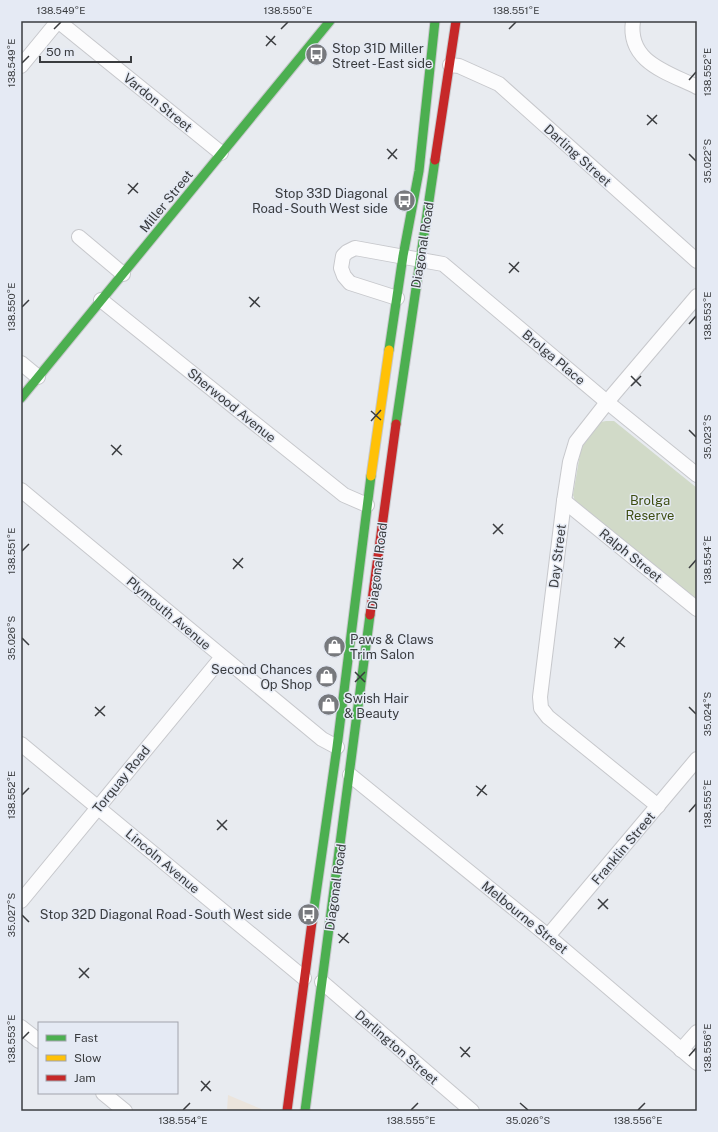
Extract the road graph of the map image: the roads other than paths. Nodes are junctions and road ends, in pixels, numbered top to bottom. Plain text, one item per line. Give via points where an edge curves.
1 (58, 21) edge
2 (330, 21) edge
3 (432, 21) edge
4 (456, 21) edge
5 (633, 21) edge
6 (435, 26) edge
7 (430, 62) junction
8 (450, 65) junction
9 (21, 66) edge
10 (697, 87) edge
11 (221, 154) junction
12 (79, 237) dead end
13 (403, 256) junction
14 (420, 259) junction
15 (697, 261) edge
16 (122, 274) junction
17 (697, 296) edge
18 (397, 298) junction
19 (101, 300) junction
20 (21, 363) edge
21 (38, 377) junction
22 (21, 398) edge
23 (607, 402) junction
24 (697, 475) edge
25 (21, 490) edge
26 (564, 501) junction
27 (366, 505) junction
28 (384, 509) junction
29 (697, 609) edge
30 (222, 657) junction
31 (21, 744) edge
32 (337, 747) junction
33 (697, 760) edge
34 (334, 770) junction
35 (350, 775) junction
36 (658, 806) junction
37 (98, 807) junction
38 (21, 901) edge
39 (548, 936) junction
40 (304, 978) junction
41 (322, 982) junction
42 (21, 1027) edge
43 (697, 1032) edge
44 (38, 1040) edge
45 (681, 1050) junction
46 (697, 1063) edge
47 (104, 1094) edge
48 (125, 1111) edge
49 (287, 1111) edge
50 (304, 1111) edge
51 (472, 1111) edge

1 - 9 street
1 - 11 street, Vardon Street
2 - 11 main road, Miller Street
3 - 6 main road, Diagonal Road
4 - 8 main road, Diagonal Road
5 - 10 street via 634,41 640,54 652,65
6 - 7 main road, Diagonal Road
7 - 8 main road
7 - 13 main road, Diagonal Road via 419,171
8 - 14 main road, Diagonal Road
8 - 15 street, Darling Street via 459,66 499,84
11 - 16 main road, Miller Street
12 - 16 street
13 - 14 street, Brolga Place
13 - 18 main road, Diagonal Road
13 - 18 street, Diagonal Road via 355,248 343,256 341,268 350,282
14 - 23 street, Brolga Place via 443,264
14 - 28 main road, Diagonal Road
16 - 19 main road, Miller Street
17 - 23 street, Day Street
18 - 27 main road, Diagonal Road
19 - 21 main road, Miller Street
19 - 27 street, Sherwood Avenue via 344,495
20 - 21 street
21 - 22 main road, Miller Street
23 - 24 street, Brolga Place
23 - 26 street, Day Street via 576,442
25 - 30 street, Plymouth Avenue
26 - 29 street, Ralph Street
26 - 36 street, Day Street via 540,697 541,708 548,717
27 - 28 main road
27 - 32 main road, Diagonal Road
28 - 35 main road, Diagonal Road
30 - 32 street, Plymouth Avenue via 322,739
30 - 37 street, Torquay Road
31 - 37 street, Lincoln Avenue
32 - 34 main road, Diagonal Road
33 - 36 street, Franklin Street
34 - 35 main road
34 - 40 main road, Diagonal Road
35 - 39 street, Melbourne Street
35 - 41 main road, Diagonal Road
36 - 39 street, Franklin Street
37 - 38 street, Torquay Road
37 - 40 street, Lincoln Avenue
39 - 45 street, Melbourne Street
40 - 41 main road
40 - 49 main road, Diagonal Road
41 - 50 main road, Diagonal Road
41 - 51 street, Darlington Street
42 - 44 street
43 - 45 street
45 - 46 street, Melbourne Street
47 - 48 street

